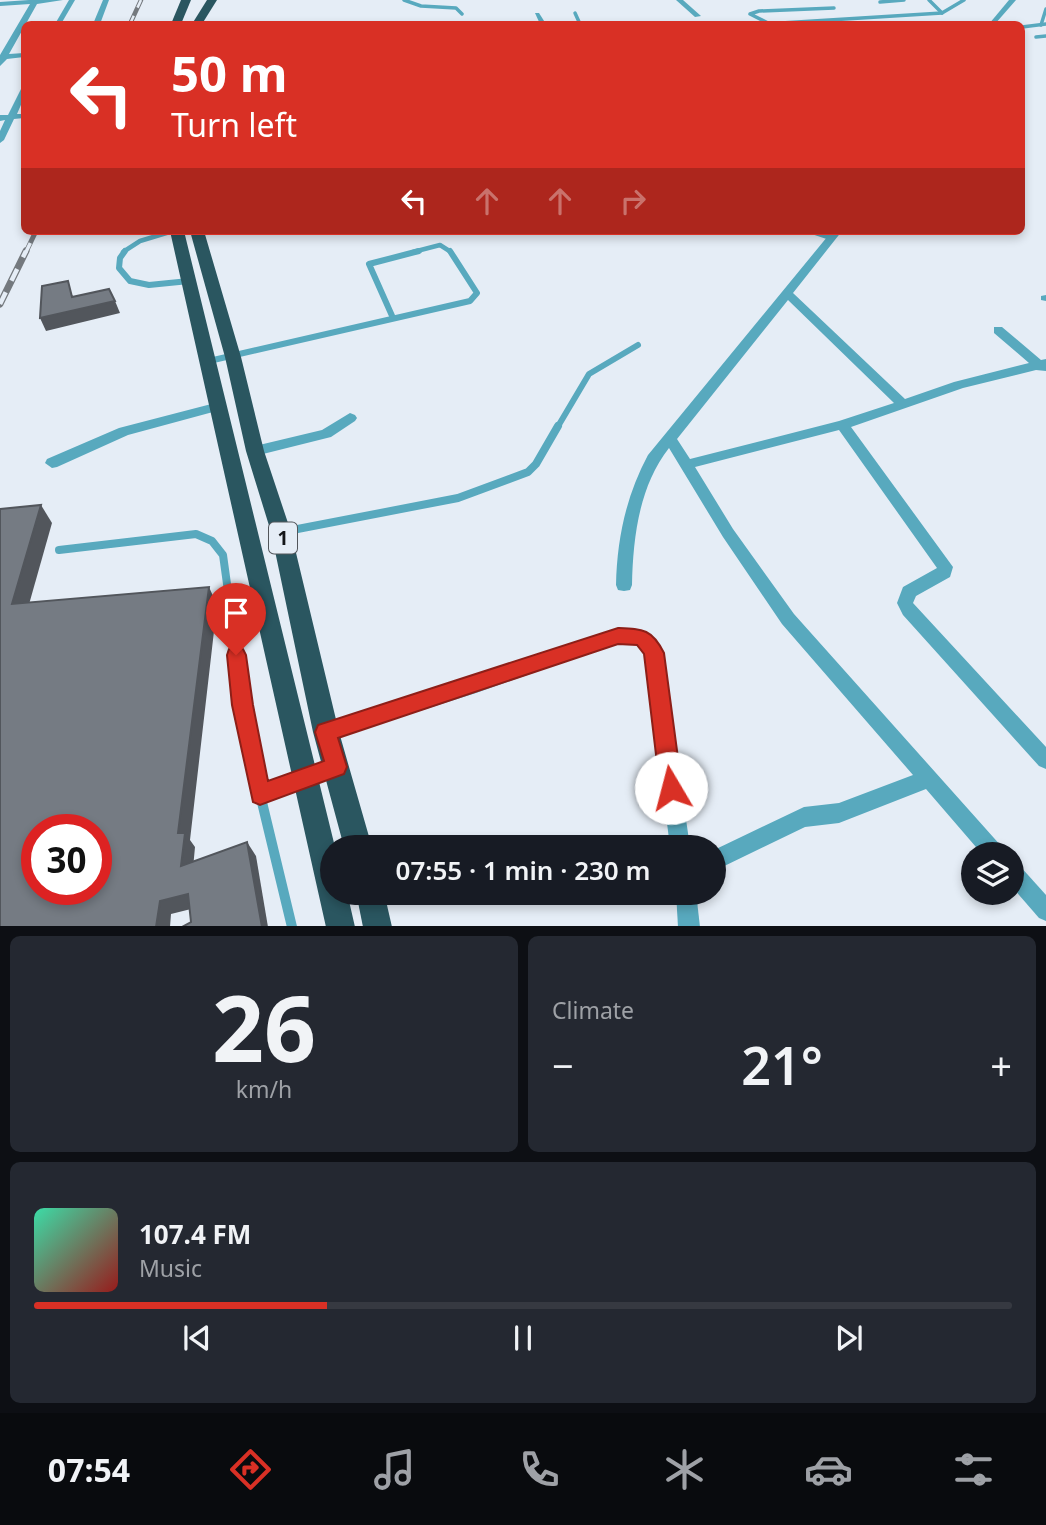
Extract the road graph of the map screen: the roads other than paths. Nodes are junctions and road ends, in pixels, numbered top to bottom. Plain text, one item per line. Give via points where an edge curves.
1 (60, 0) edge
2 (72, 0) edge
3 (106, 0) edge
4 (186, 0) edge
5 (212, 0) edge
6 (404, 0) edge
7 (679, 0) edge
8 (904, 0) edge
9 (929, 0) edge
10 (964, 0) edge
11 (1013, 0) edge
12 (35, 1) edge
13 (880, 2) dead end
14 (0, 4) edge
15 (834, 8) dead end
16 (1045, 11) edge
17 (575, 13) dead end
18 (942, 13) junction
19 (462, 14) dead end
20 (537, 14) dead end
21 (697, 16) dead end
22 (23, 21) edge
23 (60, 21) edge
24 (97, 21) edge
25 (177, 21) edge
26 (199, 21) edge
27 (541, 21) edge
28 (579, 21) edge
29 (761, 21) edge
30 (814, 21) edge
31 (995, 21) edge
32 (21, 25) edge
33 (1044, 25) edge
34 (1025, 27) edge
35 (1046, 36) edge
36 (1036, 37) dead end
37 (21, 56) edge
38 (1, 59) edge
39 (21, 98) edge
40 (21, 116) edge
41 (12, 117) junction
42 (0, 118) edge
43 (0, 140) edge
44 (163, 235) edge
45 (176, 235) edge
46 (198, 235) edge
47 (834, 235) edge
48 (190, 281) junction
49 (788, 294) junction
50 (393, 318) junction
51 (998, 330) dead end
52 (638, 345) dead end
53 (233, 357) junction
54 (208, 361) junction
55 (1043, 366) edge
56 (902, 403) junction
57 (219, 406) junction
58 (350, 418) dead end
59 (842, 425) junction
60 (669, 437) junction
61 (255, 451) junction
62 (52, 463) dead end
63 (684, 465) junction
64 (281, 532) junction
65 (59, 550) dead end
66 (624, 585) dead end
67 (326, 732) junction
68 (1046, 760) edge
69 (336, 767) junction
70 (306, 778) junction
71 (928, 779) junction
72 (260, 794) junction
73 (355, 835) edge
74 (678, 835) edge
75 (320, 837) edge
76 (984, 842) edge
77 (726, 855) edge
78 (1024, 886) edge
79 (336, 905) edge
80 (373, 905) edge
81 (687, 905) edge
82 (1046, 911) edge
83 (292, 926) edge
84 (341, 926) edge
85 (378, 926) edge
86 (689, 926) edge

1 - 12 street
2 - 23 street
3 - 24 street
4 - 25 highway
5 - 26 highway
6 - 19 lane via 456,8
7 - 21 street
8 - 13 lane
9 - 18 lane
10 - 18 lane
11 - 31 street
12 - 14 street
12 - 22 street
15 - 29 lane via 750,14
16 - 33 lane
17 - 28 lane
18 - 30 lane
20 - 27 street
32 - 38 street
33 - 34 lane
35 - 36 lane
37 - 38 street
39 - 41 street
40 - 41 street
41 - 42 street
41 - 43 street
44 - 48 lane via 121,253 120,272 137,283
45 - 48 highway, 1
46 - 53 highway, 1
47 - 49 street
48 - 54 highway, 1
49 - 56 street
49 - 60 street
50 - 50 lane via 476,297 449,248 440,245 369,264
50 - 53 lane
51 - 55 street
52 - 64 lane via 589,374 528,472 458,498
53 - 54 lane
53 - 61 highway, 1
54 - 57 highway, 1
55 - 56 street
56 - 59 street
57 - 62 street via 124,431
57 - 70 highway, 1
58 - 61 street via 326,434
59 - 63 street
59 - 68 street via 945,567 944,573 909,592 905,603 909,610
60 - 63 street
60 - 66 street via 653,459 634,502
61 - 64 highway, 1
63 - 71 street via 788,618
64 - 67 highway, 1
65 - 72 lane via 196,534 217,545 223,555
67 - 69 highway, 1
67 - 74 street via 618,636 640,637 654,653
69 - 70 lane
69 - 73 highway, 1
70 - 72 lane
70 - 75 highway, 1
71 - 76 street
71 - 77 street via 839,813 804,817
72 - 83 lane
78 - 82 street
79 - 84 highway, 1
80 - 85 highway
81 - 86 street

